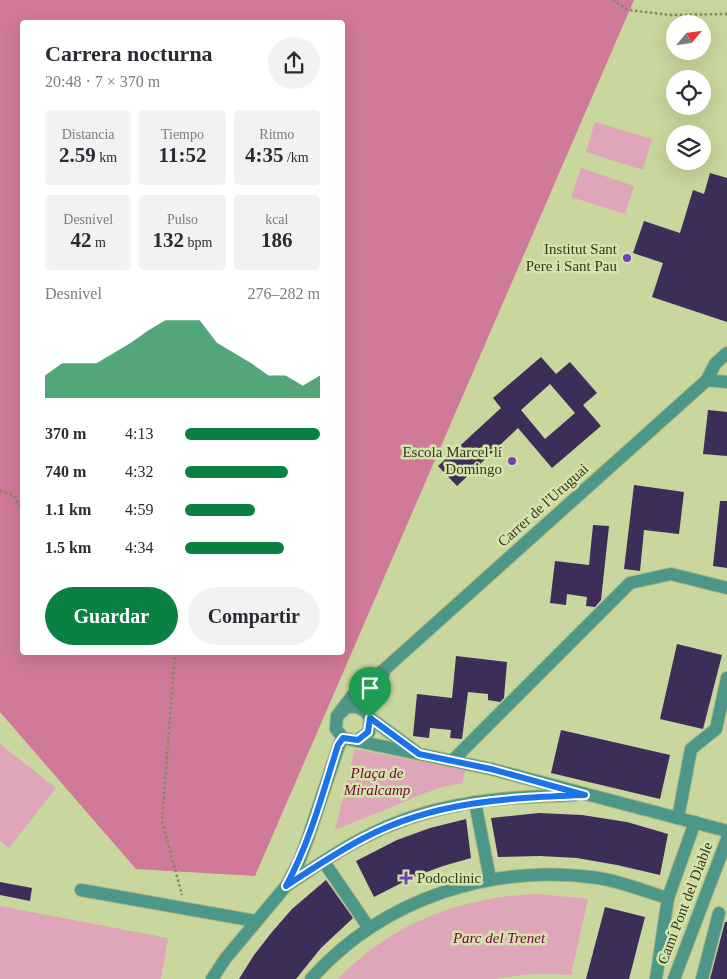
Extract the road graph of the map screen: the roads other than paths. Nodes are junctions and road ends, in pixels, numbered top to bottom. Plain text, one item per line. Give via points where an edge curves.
1 (727, 353) edge
2 (706, 380) junction
3 (727, 382) edge
4 (727, 588) edge
5 (386, 668) junction
6 (727, 678) edge
7 (367, 714) junction
8 (337, 716) junction
9 (343, 738) junction
10 (358, 740) junction
11 (419, 754) junction
12 (452, 761) junction
13 (585, 795) junction
14 (475, 802) junction
15 (678, 818) junction
16 (695, 822) junction
17 (727, 831) edge
18 (727, 839) edge
19 (324, 862) junction
20 (490, 879) junction
21 (286, 886) junction
22 (81, 890) dead end
23 (668, 898) junction
24 (701, 909) junction
25 (723, 914) edge
26 (256, 921) junction
27 (369, 928) junction
28 (212, 979) edge
29 (311, 979) edge
30 (656, 979) edge
31 (674, 979) edge
32 (702, 979) edge

1 - 2 street, Carrer de l'Uruguai via 715,364
2 - 3 street
2 - 5 street, Carrer de l'Uruguai
4 - 12 street via 670,574 630,583
5 - 7 street
5 - 8 street via 352,696
6 - 15 street via 716,728 691,749
7 - 8 street via 357,707 347,707
7 - 10 street via 368,732
7 - 11 street
8 - 9 street via 336,729
9 - 10 street
9 - 21 street via 299,862
10 - 11 street
11 - 12 street
12 - 13 street
13 - 14 street
13 - 15 street
14 - 19 street via 395,824
14 - 20 street
15 - 16 street
16 - 17 street
16 - 23 street
18 - 24 street, Camí Pont del Diable
19 - 21 street
19 - 27 street
20 - 23 street via 542,873 600,878
20 - 27 street via 414,903
21 - 26 street
22 - 26 street
23 - 30 street
24 - 25 street
24 - 31 street, Camí Pont del Diable
25 - 32 street
26 - 28 street
27 - 29 street

